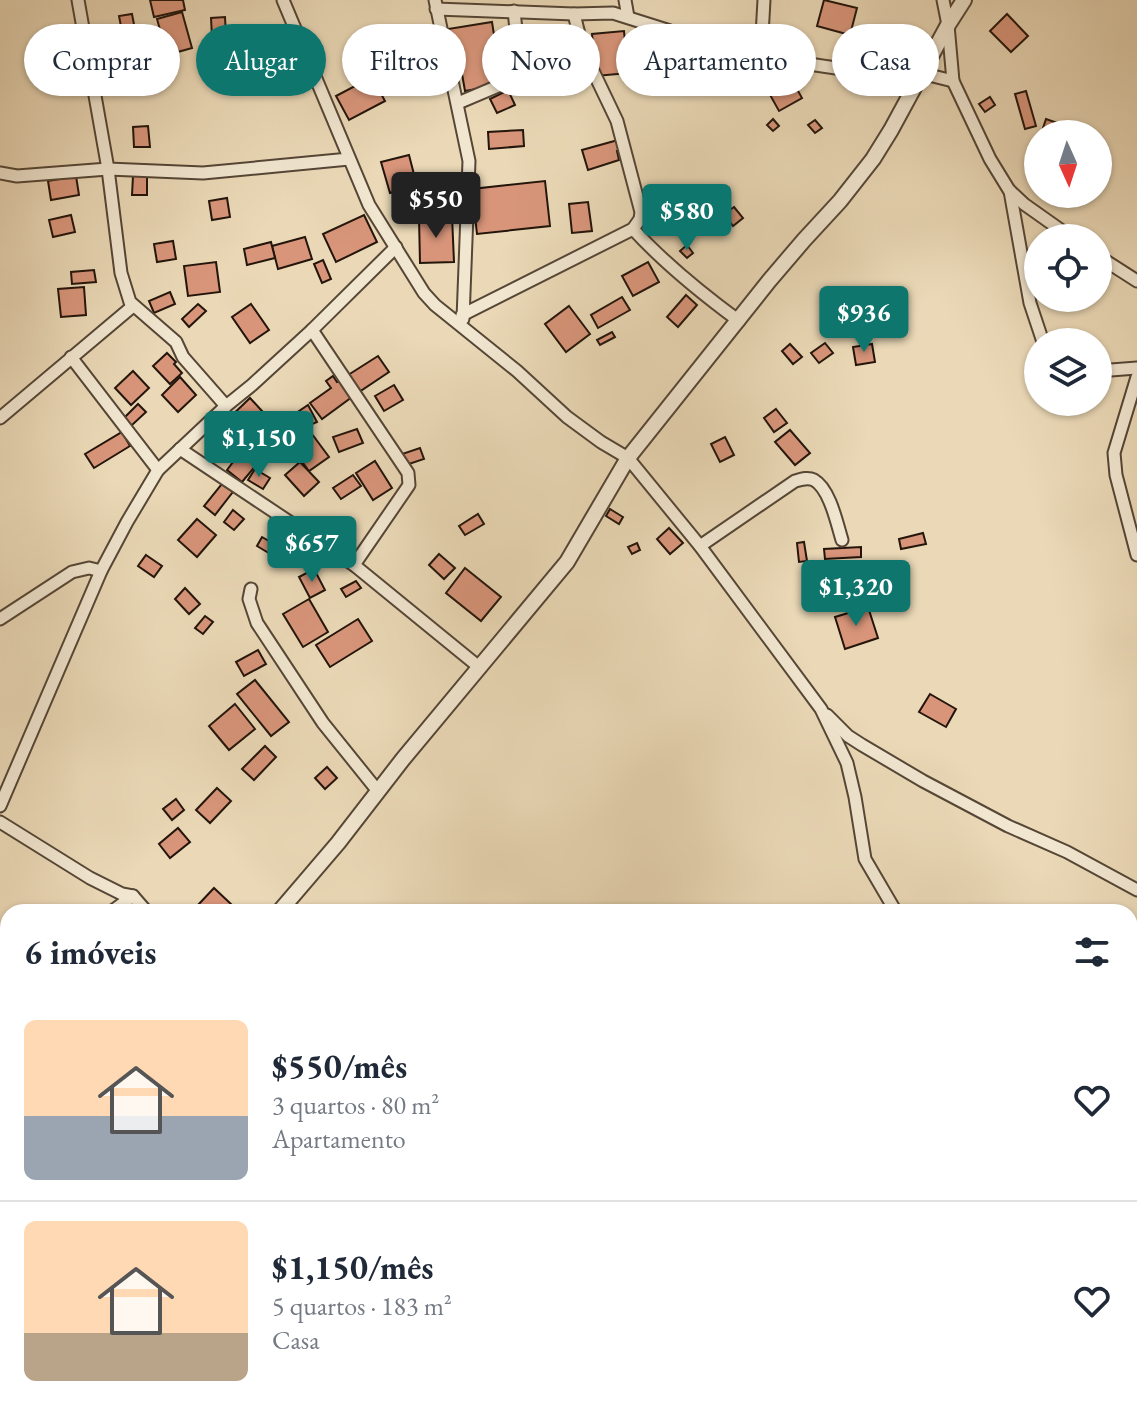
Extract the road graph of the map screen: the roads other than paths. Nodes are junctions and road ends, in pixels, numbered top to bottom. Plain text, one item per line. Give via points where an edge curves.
1 (78, 0) edge
2 (283, 0) edge
3 (625, 0) edge
4 (764, 0) edge
5 (943, 0) edge
6 (964, 0) edge
7 (436, 4) edge
8 (514, 11) junction
9 (574, 14) junction
10 (628, 17) junction
11 (515, 24) edge
12 (576, 24) edge
13 (649, 24) edge
14 (763, 24) edge
15 (948, 25) junction
16 (939, 41) edge
17 (939, 78) edge
18 (953, 81) junction
19 (600, 86) edge
20 (482, 93) edge
21 (909, 96) edge
22 (458, 103) junction
23 (349, 159) junction
24 (108, 169) junction
25 (0, 173) edge
26 (1009, 190) junction
27 (1052, 224) edge
28 (633, 229) junction
29 (396, 247) junction
30 (1112, 265) edge
31 (1137, 281) edge
32 (133, 306) junction
33 (462, 315) junction
34 (739, 321) junction
35 (464, 328) junction
36 (1038, 328) edge
37 (312, 330) junction
38 (71, 357) junction
39 (1137, 368) edge
40 (1112, 370) edge
41 (1137, 377) edge
42 (226, 406) junction
43 (0, 418) edge
44 (180, 449) junction
45 (628, 458) junction
46 (158, 470) junction
47 (842, 540) dead end
48 (700, 546) junction
49 (1137, 555) edge
50 (354, 565) junction
51 (101, 571) junction
52 (251, 589) dead end
53 (0, 619) edge
54 (479, 667) junction
55 (821, 709) junction
56 (377, 790) junction
57 (0, 806) edge
58 (0, 822) edge
59 (1137, 890) edge
60 (133, 896) junction
61 (122, 904) edge
62 (140, 904) edge
63 (286, 904) edge
64 (891, 904) edge

1 - 24 street
2 - 23 street
3 - 10 street
4 - 14 street
5 - 15 street
6 - 15 street
7 - 8 street
7 - 22 street
8 - 9 street
8 - 11 street
9 - 10 street
9 - 12 street
10 - 13 street
15 - 16 street
15 - 18 street
17 - 18 street
18 - 26 street
19 - 28 street via 617,121 641,212
20 - 22 street
21 - 34 street via 873,159
22 - 33 street via 470,186
23 - 24 street via 203,173
23 - 29 street via 369,205
24 - 25 street
24 - 32 street via 121,273
26 - 27 street
26 - 36 street
28 - 33 street
28 - 34 street
29 - 35 street via 424,293
29 - 37 street
30 - 31 street
32 - 38 street
32 - 42 street via 176,342
33 - 35 street
34 - 45 street
35 - 45 street via 567,417
37 - 42 street
37 - 50 street via 409,478
38 - 43 street
38 - 46 street
39 - 40 street
41 - 49 street via 1114,453
42 - 44 street
44 - 46 street
44 - 50 street
45 - 48 street
45 - 54 street via 567,562
46 - 51 street
47 - 48 street via 824,490 806,478
48 - 55 street
50 - 54 street
51 - 53 street via 72,572
51 - 57 street
52 - 56 street via 257,623 323,723
54 - 56 street
55 - 59 street via 848,736 923,781
55 - 64 street via 847,763 865,859
56 - 63 street
58 - 60 street via 90,878
60 - 61 street
60 - 62 street

